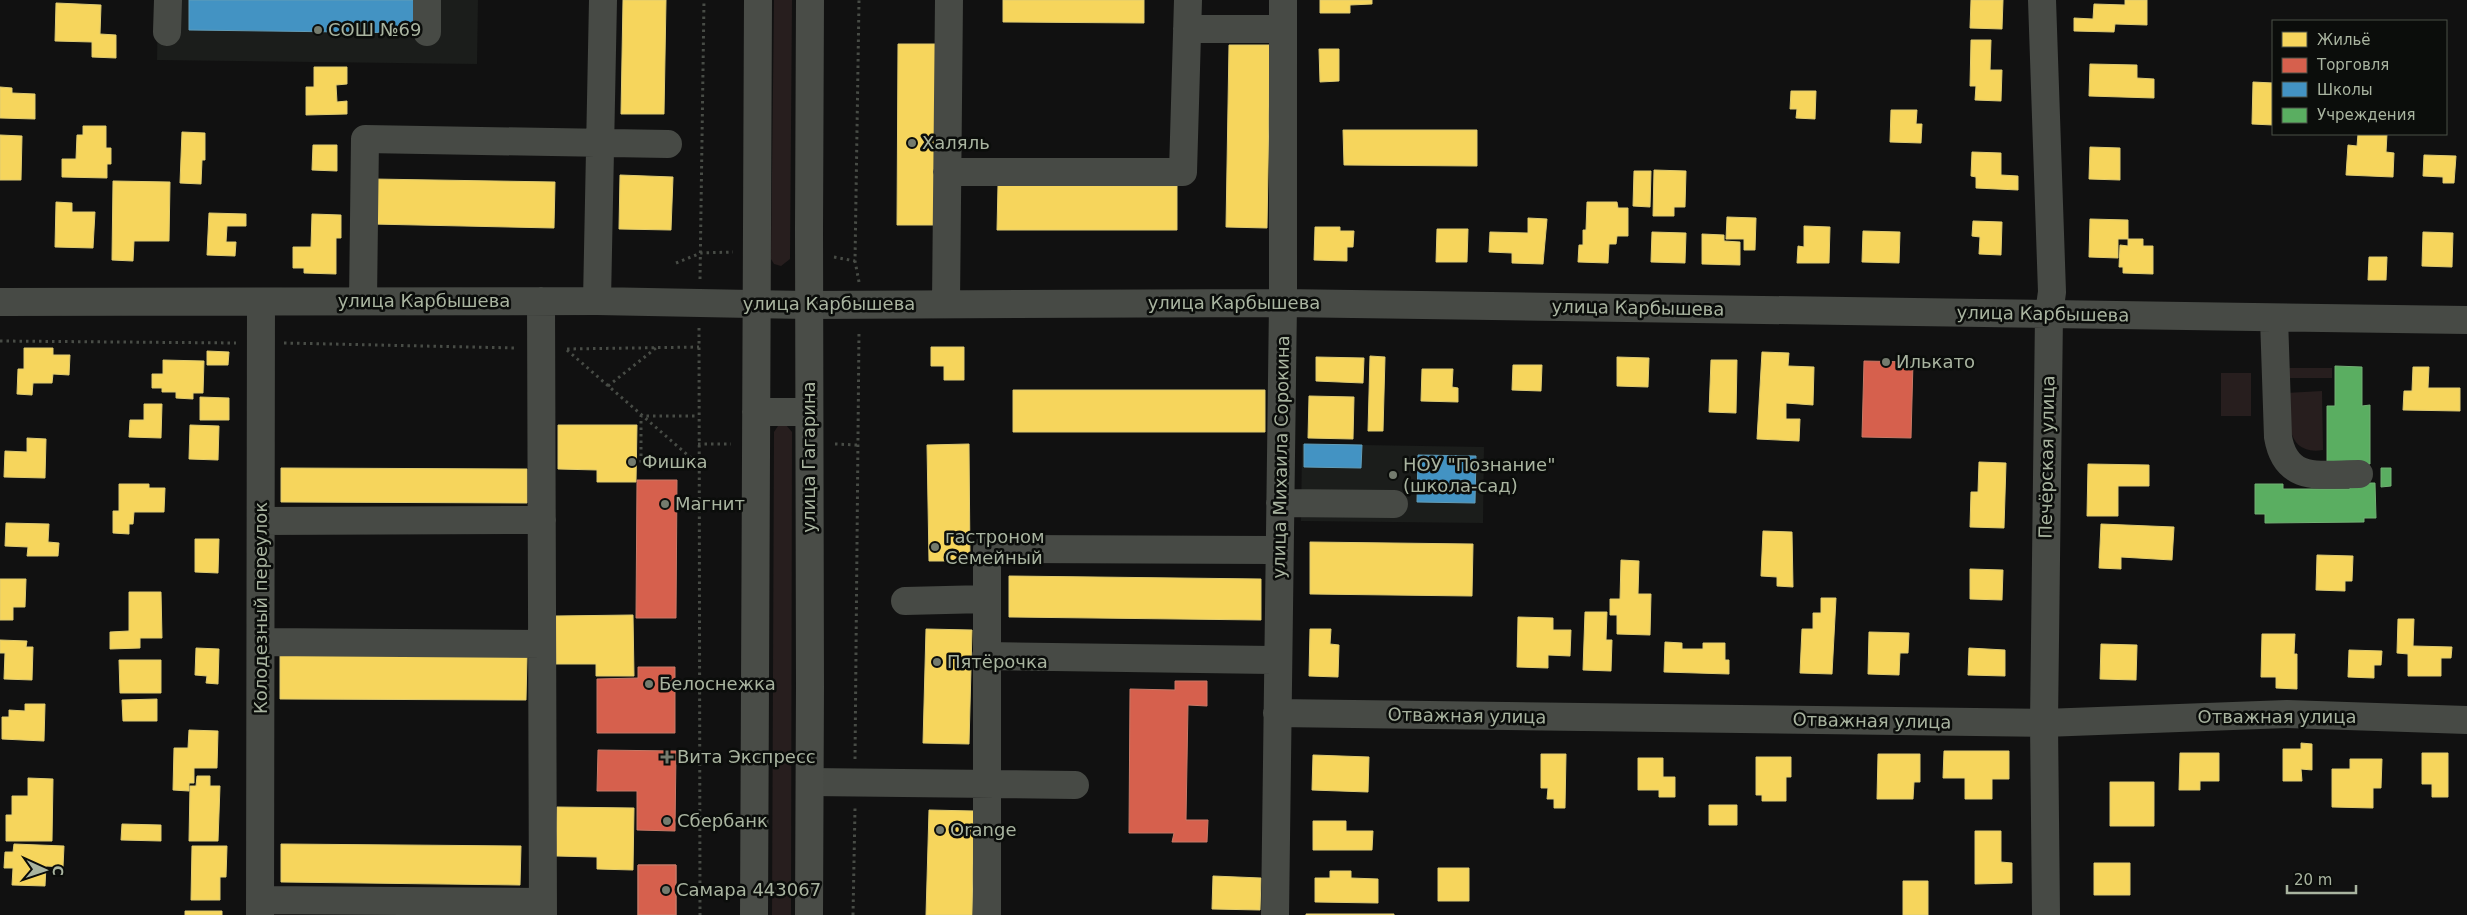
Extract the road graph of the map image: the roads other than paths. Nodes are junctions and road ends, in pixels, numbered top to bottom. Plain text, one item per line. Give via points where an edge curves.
1 (168, 0) edge
2 (427, 0) edge
3 (603, 0) edge
4 (758, 0) edge
5 (810, 0) edge
6 (949, 0) edge
7 (1188, 0) edge
8 (1283, 0) edge
9 (2042, 0) edge
10 (1187, 29) junction
11 (1283, 29) junction
12 (167, 32) dead end
13 (427, 32) dead end
14 (601, 142) junction
15 (668, 144) dead end
16 (947, 172) junction
17 (363, 301) junction
18 (541, 301) junction
19 (598, 301) junction
20 (0, 302) edge
21 (261, 302) junction
22 (946, 303) junction
23 (1283, 303) junction
24 (756, 304) junction
25 (808, 305) junction
26 (2049, 314) junction
27 (2274, 318) junction
28 (2467, 320) edge
29 (756, 412) junction
30 (809, 412) junction
31 (2359, 474) dead end
32 (1280, 503) junction
33 (1394, 504) dead end
34 (542, 520) junction
35 (261, 521) junction
36 (1279, 550) junction
37 (986, 599) junction
38 (905, 601) dead end
39 (261, 642) junction
40 (542, 644) junction
41 (986, 656) junction
42 (1277, 660) junction
43 (1277, 714) junction
44 (2467, 720) edge
45 (2044, 723) junction
46 (810, 782) junction
47 (987, 783) junction
48 (1075, 785) dead end
49 (260, 907) edge
50 (543, 908) edge
51 (754, 915) edge
52 (809, 915) edge
53 (987, 915) edge
54 (1275, 915) edge
55 (2046, 915) edge

1 - 12 street
2 - 13 street
3 - 14 street
4 - 24 main road
5 - 25 main road, улица Гагарина
6 - 16 street
7 - 10 street
8 - 11 street, улица Михаила Сорокина
9 - 26 street, Печёрская улица via 2052,292
10 - 11 street
10 - 16 street via 1183,172
11 - 23 street, улица Михаила Сорокина
14 - 15 street
14 - 17 street via 365,139
14 - 19 street
16 - 22 street
17 - 18 street, улица Карбышева
17 - 21 street, улица Карбышева
18 - 19 street, улица Карбышева
18 - 34 street
19 - 24 street, улица Карбышева
20 - 21 street, улица Карбышева
21 - 35 street, Колодезный переулок
22 - 23 street, улица Карбышева
22 - 25 street, улица Карбышева
23 - 26 street, улица Карбышева
23 - 32 street, улица Михаила Сорокина
24 - 25 street, улица Карбышева
24 - 29 main road
25 - 30 main road, улица Гагарина
26 - 27 street, улица Карбышева
26 - 45 street, Печёрская улица
27 - 28 street, улица Карбышева
27 - 31 street via 2278,438 2282,453 2300,472
29 - 30 main road
29 - 51 main road
30 - 46 main road, улица Гагарина
32 - 33 street
32 - 36 street, улица Михаила Сорокина
34 - 35 street
34 - 40 street
35 - 39 street, Колодезный переулок
36 - 37 street via 987,548
36 - 42 street, улица Михаила Сорокина
37 - 38 street
37 - 41 street
39 - 40 street
39 - 49 street, Колодезный переулок
40 - 50 street
41 - 42 street
41 - 47 street
42 - 43 street, улица Михаила Сорокина
43 - 45 street, Отважная улица
43 - 54 street, улица Михаила Сорокина
44 - 45 street, Отважная улица via 2287,714
45 - 55 street, Печёрская улица
46 - 47 street
46 - 52 main road, улица Гагарина
47 - 48 street
47 - 53 street
49 - 50 street

